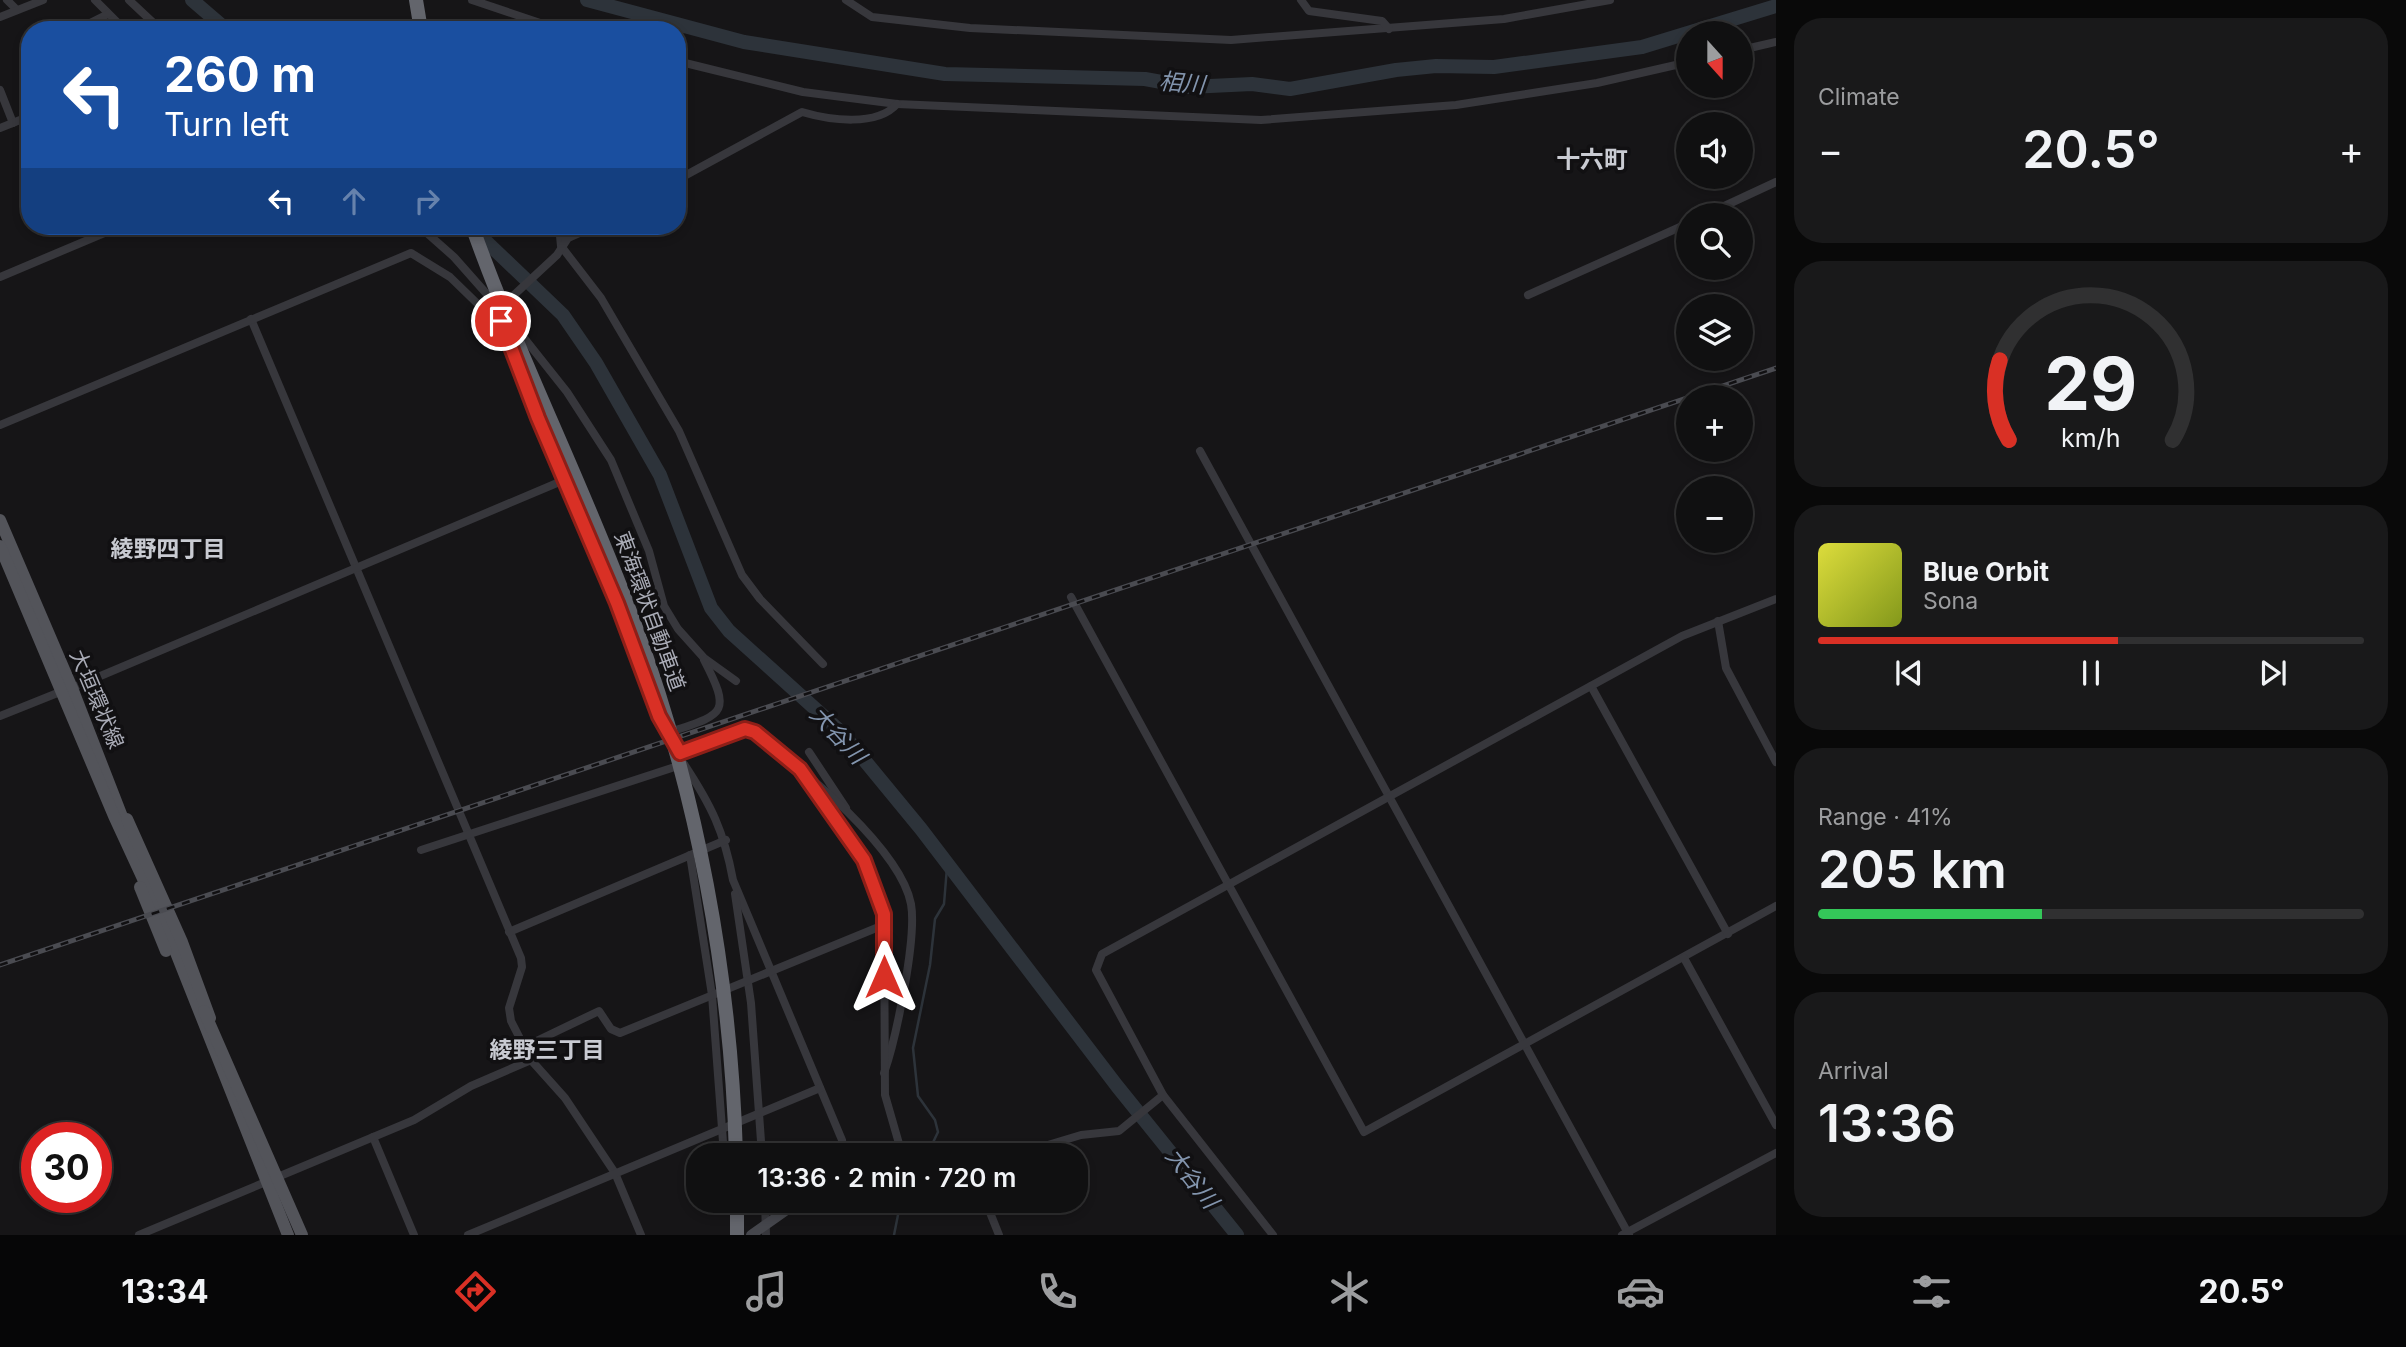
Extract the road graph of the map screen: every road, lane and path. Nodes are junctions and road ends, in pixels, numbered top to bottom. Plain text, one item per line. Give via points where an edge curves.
1 (7, 0) edge
2 (43, 0) edge
3 (95, 0) edge
4 (128, 0) edge
5 (416, 0) edge
6 (472, 0) edge
7 (846, 0) edge
8 (1301, 0) edge
9 (1610, 0) edge
10 (17, 10) junction
11 (108, 14) junction
12 (0, 17) edge
13 (94, 21) edge
14 (115, 21) edge
15 (151, 21) edge
16 (420, 21) edge
17 (534, 21) edge
18 (1389, 29) junction
19 (1776, 42) edge
20 (1754, 47) edge
21 (686, 63) edge
22 (1676, 65) edge
23 (0, 90) edge
24 (897, 104) junction
25 (21, 120) edge
26 (13, 123) junction
27 (0, 128) edge
28 (686, 175) edge
29 (1776, 182) edge
30 (1731, 203) edge
31 (1676, 229) edge
32 (100, 235) edge
33 (428, 235) edge
34 (475, 235) edge
35 (559, 235) edge
36 (573, 235) edge
37 (559, 251) junction
38 (0, 277) edge
39 (1528, 295) dead end
40 (500, 306) junction
41 (251, 319) junction
42 (0, 425) edge
43 (1200, 451) dead end
44 (580, 473) dead end
45 (565, 480) junction
46 (0, 520) edge
47 (0, 546) edge
48 (355, 566) junction
49 (1071, 597) dead end
50 (1776, 598) edge
51 (1718, 621) junction
52 (704, 659) junction
53 (823, 664) dead end
54 (736, 681) dead end
55 (1591, 686) junction
56 (66, 690) junction
57 (0, 716) edge
58 (670, 732) junction
59 (809, 752) dead end
60 (680, 753) junction
61 (1776, 762) edge
62 (684, 764) junction
63 (800, 769) junction
64 (1390, 797) junction
65 (118, 814) junction
66 (853, 819) junction
67 (468, 835) junction
68 (726, 840) junction
69 (421, 850) dead end
70 (690, 855) junction
71 (733, 880) junction
72 (1230, 884) junction
73 (1776, 906) edge
74 (886, 924) junction
75 (509, 932) junction
76 (1728, 934) junction
77 (1684, 958) junction
78 (771, 970) junction
79 (748, 980) junction
80 (712, 995) junction
81 (207, 1025) junction
82 (1525, 1045) junction
83 (526, 1046) junction
84 (531, 1060) junction
85 (884, 1073) junction
86 (820, 1088) junction
87 (1159, 1098) junction
88 (760, 1114) junction
89 (1776, 1125) edge
90 (723, 1130) junction
91 (373, 1137) junction
92 (842, 1140) dead end
93 (724, 1143) edge
94 (735, 1143) edge
95 (761, 1143) edge
96 (899, 1143) edge
97 (1048, 1143) edge
98 (1776, 1153) edge
99 (615, 1173) junction
100 (272, 1180) junction
101 (737, 1213) edge
102 (785, 1213) edge
103 (990, 1213) edge
104 (766, 1229) edge
105 (1626, 1234) edge
106 (139, 1235) edge
107 (288, 1235) edge
108 (302, 1235) edge
109 (414, 1235) edge
110 (468, 1235) edge
111 (640, 1235) edge
112 (737, 1235) edge
113 (751, 1235) edge
114 (999, 1235) edge
115 (1273, 1235) edge

1 - 10 street
2 - 10 street
3 - 11 street
4 - 15 street
5 - 16 highway
6 - 17 street
7 - 18 street via 872,17 1054,33 1231,40
8 - 18 street via 1309,11 1382,21
9 - 18 street via 1504,19
10 - 12 street
11 - 13 street
11 - 14 street
19 - 20 street
21 - 24 street via 803,92
22 - 24 street via 1597,83 1456,105 1274,120
23 - 26 street
24 - 28 street via 888,115 877,117 831,118 802,112
25 - 26 street
26 - 27 street
29 - 30 street
31 - 39 street
32 - 38 street
33 - 40 street
34 - 94 highway, 東海環状自動車道, bridge via 635,624 680,770 717,949
35 - 37 street
36 - 37 street
37 - 40 street
37 - 53 street via 601,298 656,387 743,575
40 - 41 street via 486,312 450,277 411,253
40 - 45 street via 513,354
40 - 52 street via 591,426 611,460 649,551 664,606
41 - 42 street
41 - 48 street
43 - 64 street
44 - 45 street
45 - 48 street
45 - 58 street via 659,716
46 - 56 main road, 大垣環状線
47 - 56 main road, 大垣環状線
48 - 56 street
48 - 67 street
49 - 72 street
50 - 51 street
51 - 55 street
51 - 61 street via 1730,677
52 - 54 street
52 - 58 street via 720,691 718,712
55 - 64 street
55 - 76 street
56 - 57 street
56 - 65 main road, 大垣環状線
58 - 60 street
59 - 66 street
60 - 62 street
60 - 63 street via 745,729
62 - 67 street
62 - 68 street via 713,808
63 - 66 street
63 - 74 street via 864,860
64 - 72 street
64 - 82 street
65 - 81 main road, 大垣環状線
65 - 81 main road via 142,894
66 - 85 street via 902,879 911,904 895,1040
67 - 69 street
67 - 75 street
68 - 70 street
68 - 71 street
70 - 75 street
70 - 80 street
71 - 78 street
71 - 79 street
72 - 82 street via 1364,1132
72 - 87 street via 1102,954 1097,961 1096,970
73 - 76 street
74 - 78 street
74 - 85 street
75 - 83 street via 522,967 509,1008
76 - 77 street
77 - 82 street
77 - 89 street
78 - 79 street
78 - 86 street
79 - 80 street
79 - 88 street
80 - 83 street via 620,1033 611,1029 599,1011
80 - 90 street
81 - 100 main road, 大垣環状線
82 - 105 street
83 - 84 street
84 - 91 street
84 - 99 street via 565,1098
85 - 96 street via 885,1095
86 - 88 street
86 - 92 street
87 - 97 street via 1119,1131
87 - 115 street
88 - 90 street
88 - 95 street
90 - 93 street
90 - 99 street
91 - 100 street
91 - 109 street
98 - 105 street
99 - 110 street
99 - 111 street
100 - 106 street
100 - 107 main road, 大垣環状線
100 - 108 main road, 大垣環状線
101 - 112 highway
102 - 104 street
103 - 114 street
104 - 113 street

